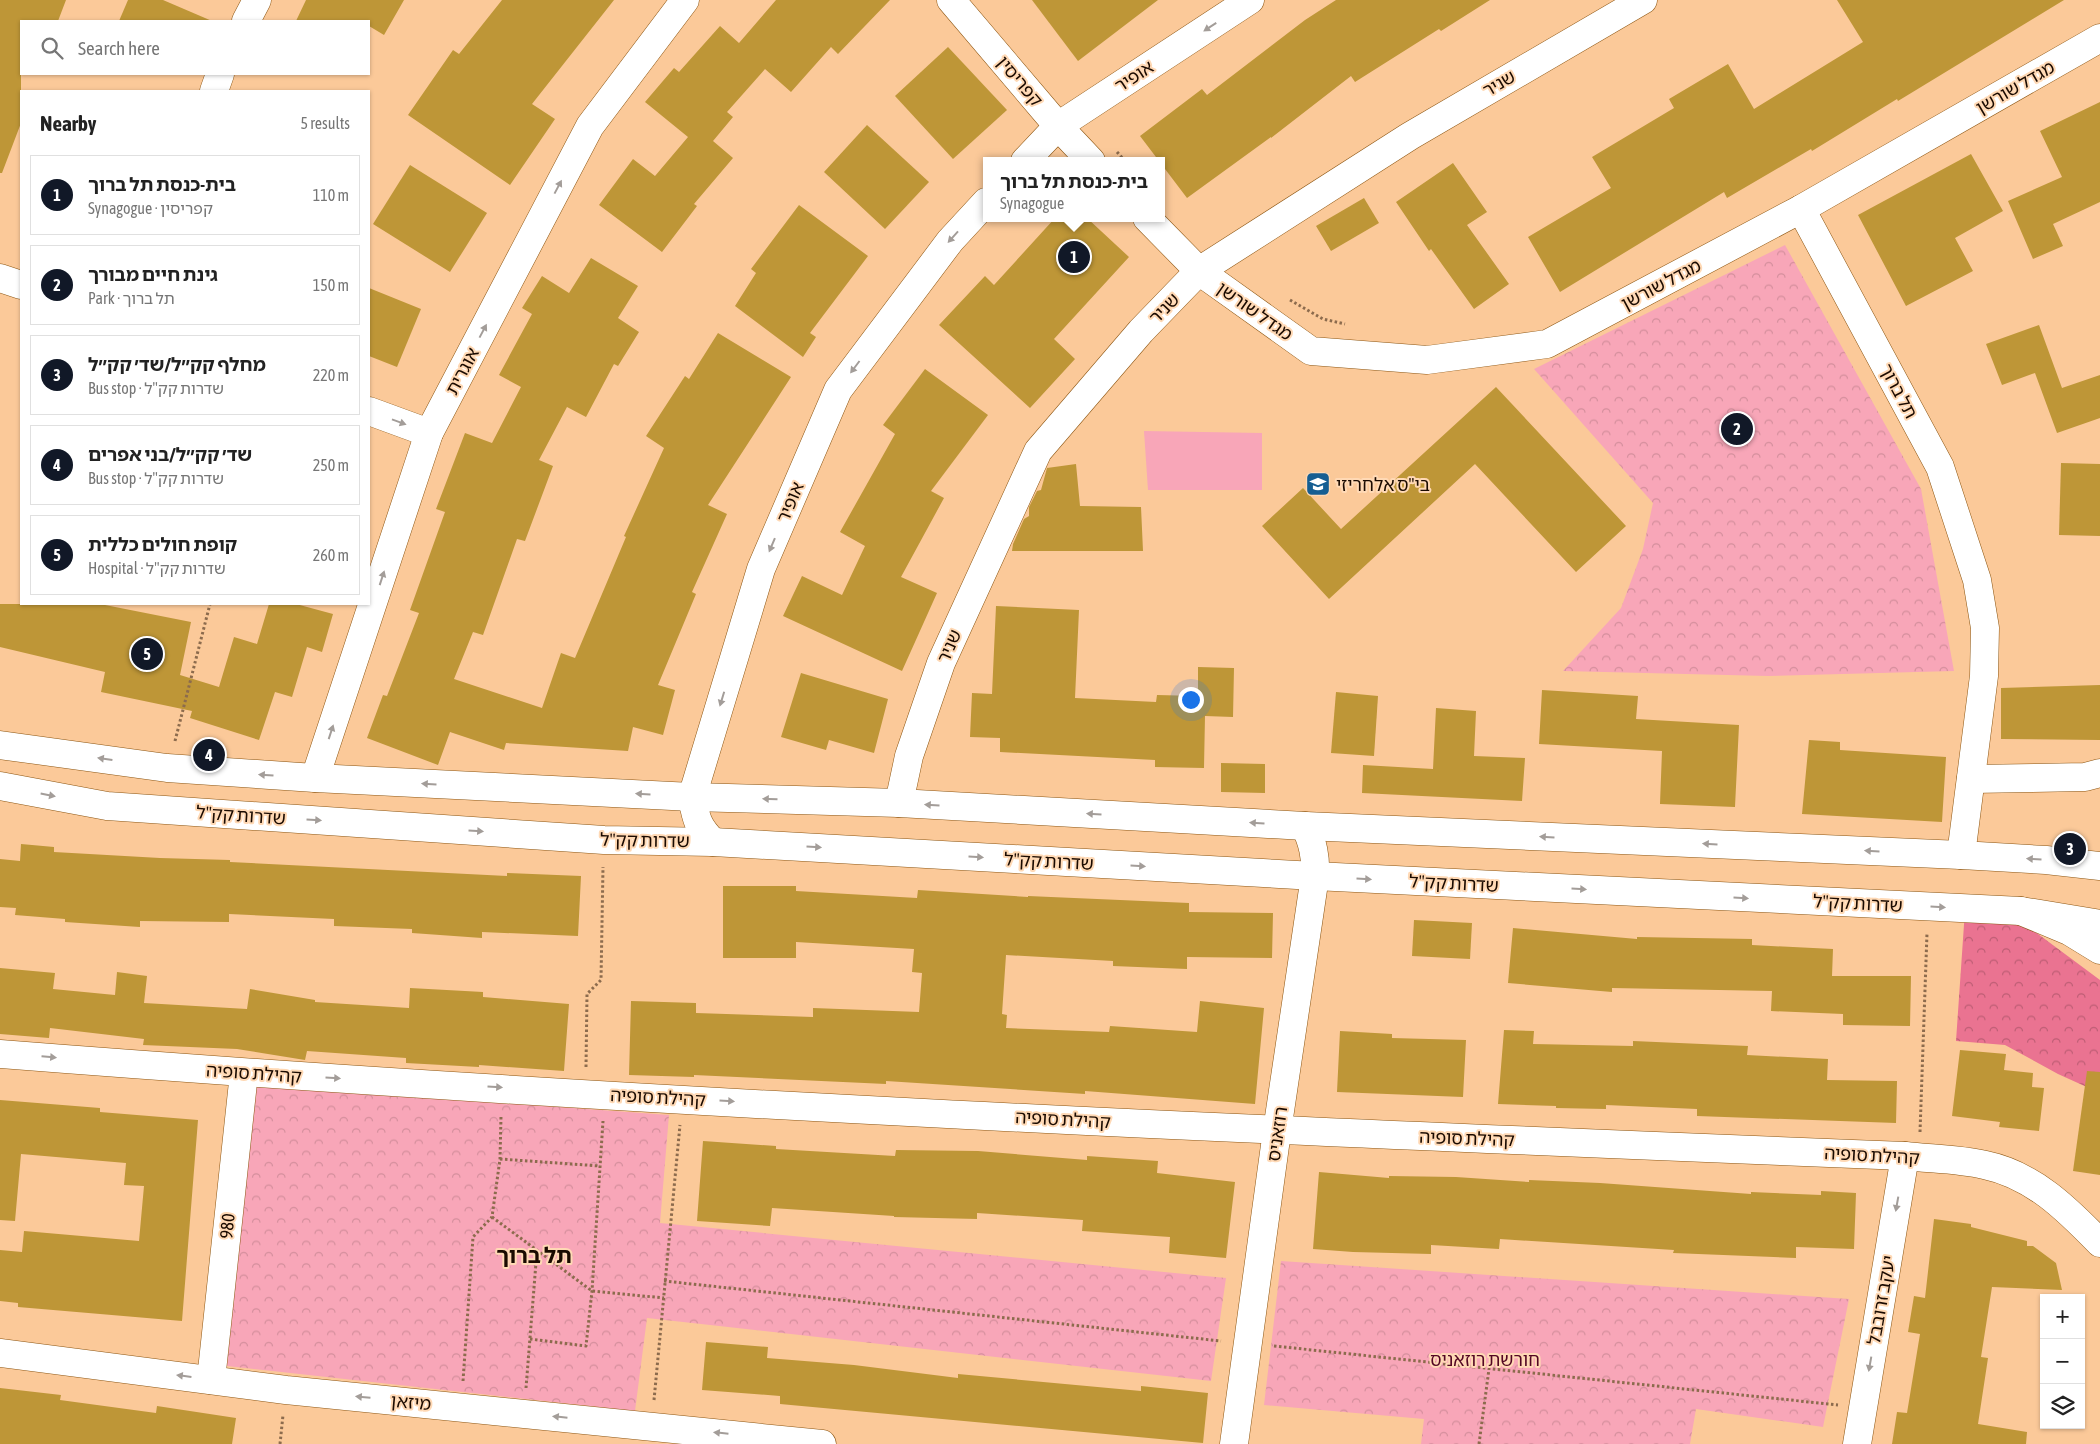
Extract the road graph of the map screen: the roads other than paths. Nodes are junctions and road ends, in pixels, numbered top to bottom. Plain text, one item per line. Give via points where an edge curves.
1 (257, 0) edge
2 (685, 0) edge
3 (951, 0) edge
4 (1250, 0) edge
5 (1643, 0) edge
6 (247, 20) edge
7 (2100, 38) edge
8 (220, 75) edge
9 (214, 90) edge
10 (1058, 126) junction
11 (1029, 157) edge
12 (1087, 157) edge
13 (983, 205) edge
14 (1801, 210) junction
15 (1151, 222) edge
16 (1199, 272) junction
17 (0, 278) edge
18 (20, 285) edge
19 (370, 411) edge
20 (429, 433) junction
21 (0, 745) edge
22 (2100, 773) edge
23 (316, 778) junction
24 (1971, 779) junction
25 (0, 786) edge
26 (692, 797) junction
27 (899, 804) junction
28 (1305, 826) junction
29 (713, 842) junction
30 (1961, 855) junction
31 (2100, 866) edge
32 (1315, 876) junction
33 (2021, 912) junction
34 (2100, 924) edge
35 (2100, 950) edge
36 (0, 1054) edge
37 (244, 1073) junction
38 (1277, 1131) junction
39 (1912, 1157) junction
40 (2100, 1243) edge
41 (0, 1353) edge
42 (211, 1380) junction
43 (822, 1444) edge
44 (1234, 1444) edge
45 (1857, 1444) edge

1 - 6 main road
20 -> 2 main road, אוגרית via 590,126
3 - 10 main road, קפריסין
4 -> 10 main road, אופיר
5 - 16 main road, שניר via 1410,136
7 - 14 main road, מגדל שורשן
8 - 9 main road
10 - 11 main road, אופיר
10 - 12 main road, קפריסין
13 -> 26 main road, אופיר via 950,241 838,390 762,569
14 - 16 main road, מגדל שורשן via 1547,344 1427,360 1311,351
14 - 24 main road, תל ברוך via 1940,467 1977,580 1984,628 1984,676
15 - 16 main road
16 - 27 main road, שניר via 1141,331 1038,451 941,663 909,756
17 - 18 main road
19 -> 20 main road
23 -> 20 main road, אוגרית
23 -> 21 main road via 167,768
22 - 24 main road via 2085,777
26 -> 23 main road
24 - 30 main road, תל ברוך
25 -> 29 main road, שדרות קק"ל via 107,806 604,840
27 -> 26 main road
26 - 29 main road via 701,829
28 -> 27 main road
30 -> 28 main road
28 - 32 main road, רוזאניס via 1316,859
29 -> 32 main road, שדרות קק"ל
31 -> 30 main road
32 -> 33 main road, שדרות קק"ל
32 - 38 main road, רוזאניס
33 - 34 main road, שדרות קק"ל
33 - 35 main road via 2068,931
36 -> 37 main road, קהילת סופיה
37 -> 38 main road, קהילת סופיה
37 - 42 main road, 980
38 - 39 main road, קהילת סופיה
38 - 44 main road, רוזאניס
39 - 40 main road, קהילת סופיה via 1986,1165 2027,1180 2060,1203
39 -> 45 main road, יעקב זרובבל
42 -> 41 main road, מיזאן
43 -> 42 main road, מיזאן

